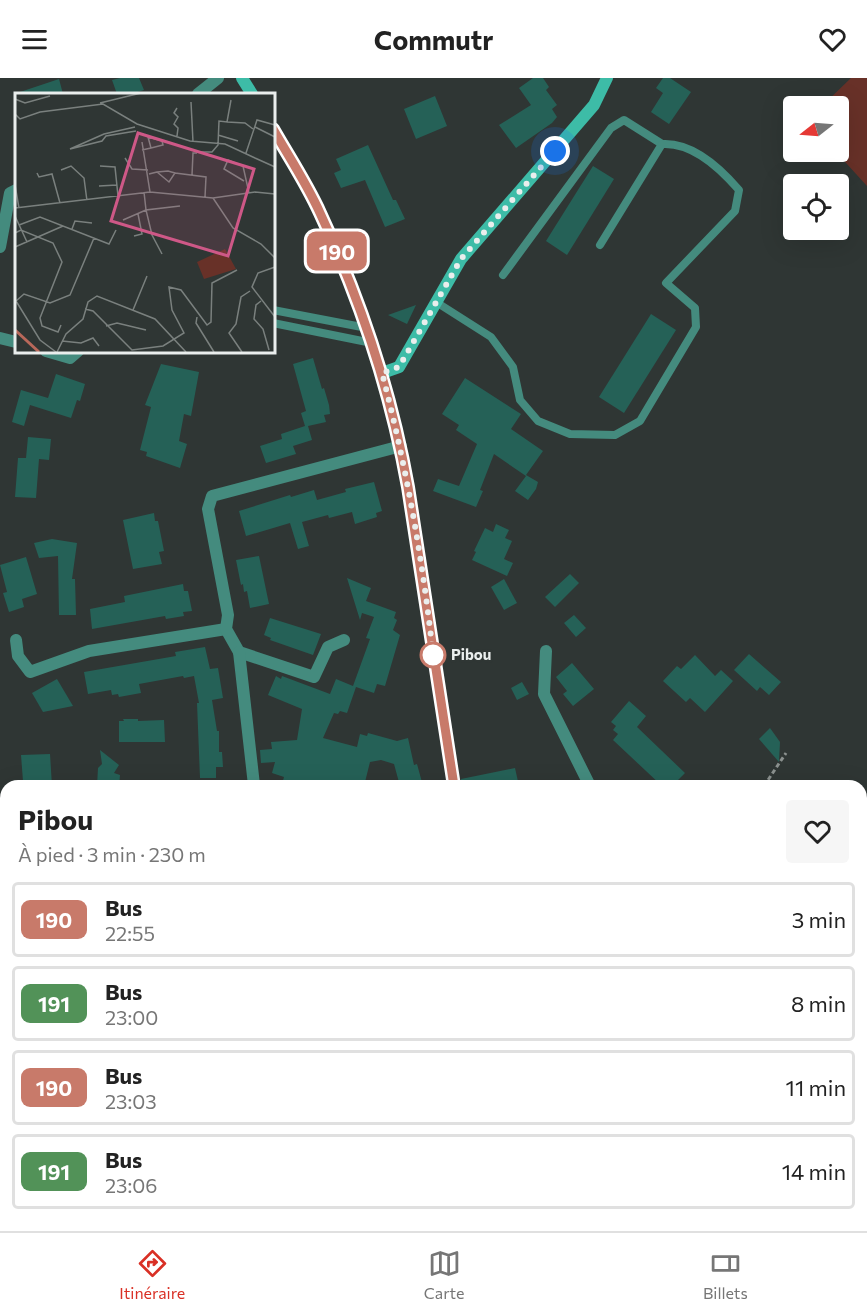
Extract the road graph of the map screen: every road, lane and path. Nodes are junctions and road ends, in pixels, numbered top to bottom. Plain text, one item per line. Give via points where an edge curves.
1 (218, 78) edge
2 (242, 78) edge
3 (607, 78) edge
4 (199, 93) edge
5 (251, 93) edge
6 (274, 131) edge
7 (662, 144) junction
8 (15, 190) edge
9 (600, 245) dead end
10 (0, 247) edge
11 (503, 275) dead end
12 (436, 302) junction
13 (274, 310) edge
14 (274, 323) edge
15 (367, 328) junction
16 (0, 338) edge
17 (15, 342) edge
18 (372, 343) junction
19 (49, 352) edge
20 (77, 352) edge
21 (382, 373) junction
22 (401, 446) junction
23 (226, 629) junction
24 (16, 640) dead end
25 (344, 640) dead end
26 (546, 651) dead end
27 (239, 652) junction
28 (786, 753) dead end
29 (254, 780) edge
30 (453, 780) edge
31 (587, 780) edge
32 (768, 780) edge

1 - 4 street
2 - 5 main road
3 - 12 main road via 594,105 461,259
6 - 15 main road via 319,211
7 - 9 lane
7 - 11 lane via 624,120 611,128
7 - 12 lane via 673,144 696,154 725,174 739,190 735,211 666,283 695,308 696,327 640,421 615,435 570,434 538,421 520,400 513,367 491,337
8 - 10 street via 10,193
12 - 21 main road via 399,367
13 - 15 lane
14 - 18 lane
15 - 18 main road
16 - 17 street
18 - 21 main road
19 - 20 street via 70,358
21 - 22 main road
22 - 23 street via 212,496 208,509 228,615
22 - 30 main road
23 - 24 street via 89,651 30,672 18,656
23 - 27 street
25 - 27 street via 328,647 314,677
26 - 31 street via 544,694
27 - 29 street
28 - 32 path

